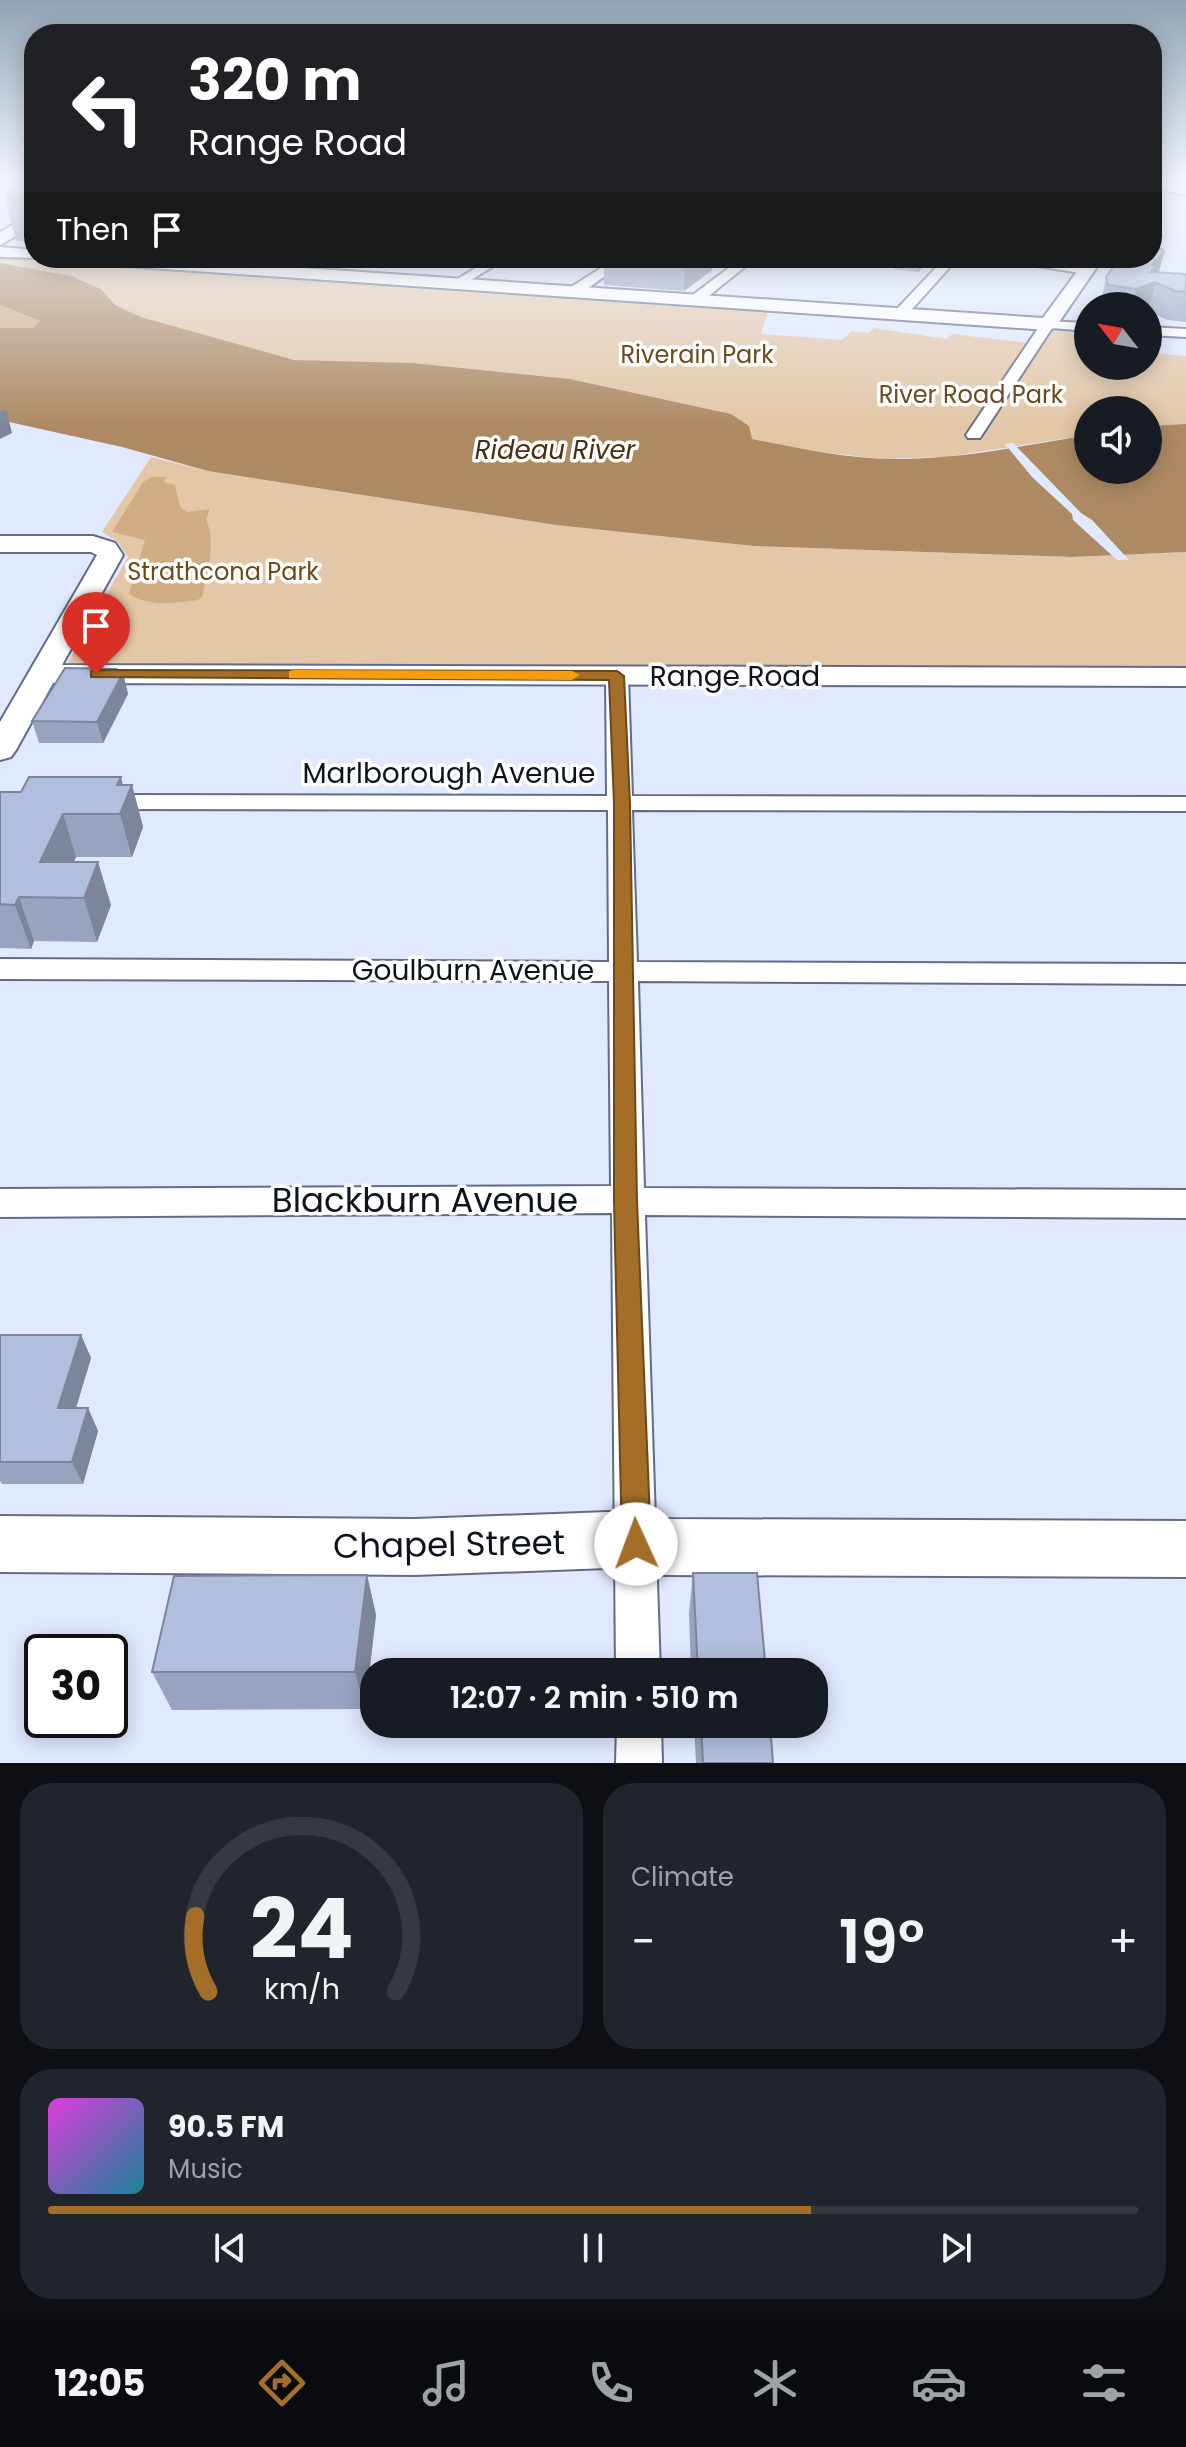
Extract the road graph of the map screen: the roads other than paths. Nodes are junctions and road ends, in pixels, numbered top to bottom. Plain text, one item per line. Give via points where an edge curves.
1 (257, 268) edge
2 (354, 268) edge
3 (483, 268) edge
4 (609, 268) edge
5 (737, 268) edge
6 (943, 268) edge
7 (1088, 268) edge
8 (340, 275) junction
9 (457, 283) junction
10 (573, 292) junction
11 (695, 300) junction
12 (900, 314) junction
13 (1048, 324) junction
14 (1074, 326) edge
15 (1162, 332) edge
16 (1186, 333) edge
17 (974, 435) dead end
18 (0, 544) edge
19 (45, 674) junction
20 (617, 676) junction
21 (1184, 679) edge
22 (0, 750) edge
23 (78, 802) edge
24 (622, 804) junction
25 (1186, 804) edge
26 (0, 969) edge
27 (624, 970) junction
28 (1186, 974) edge
29 (625, 1201) junction
30 (0, 1203) edge
31 (1186, 1204) edge
32 (0, 1544) edge
33 (636, 1544) junction
34 (1186, 1549) edge
35 (638, 1658) edge
36 (639, 1738) edge
37 (639, 1763) edge

1 - 8 street
2 - 8 street
3 - 9 street
4 - 10 street
5 - 11 street
6 - 12 street
7 - 13 street
8 - 9 street
9 - 10 street
10 - 11 street
11 - 12 street
12 - 13 street
13 - 14 street
13 - 17 street
15 - 16 street
18 - 19 street via 106,548 109,559
19 - 20 street, Range Road
19 - 22 street
20 - 21 street, Range Road
20 - 24 street
23 - 24 street, Marlborough Avenue
24 - 25 street, Marlborough Avenue
24 - 27 street
26 - 27 street, Goulburn Avenue
27 - 28 street, Goulburn Avenue
27 - 29 street
29 - 30 street, Blackburn Avenue
29 - 31 street, Blackburn Avenue
29 - 33 street
32 - 33 street, Chapel Street
33 - 34 street, Chapel Street
33 - 35 street
36 - 37 street

